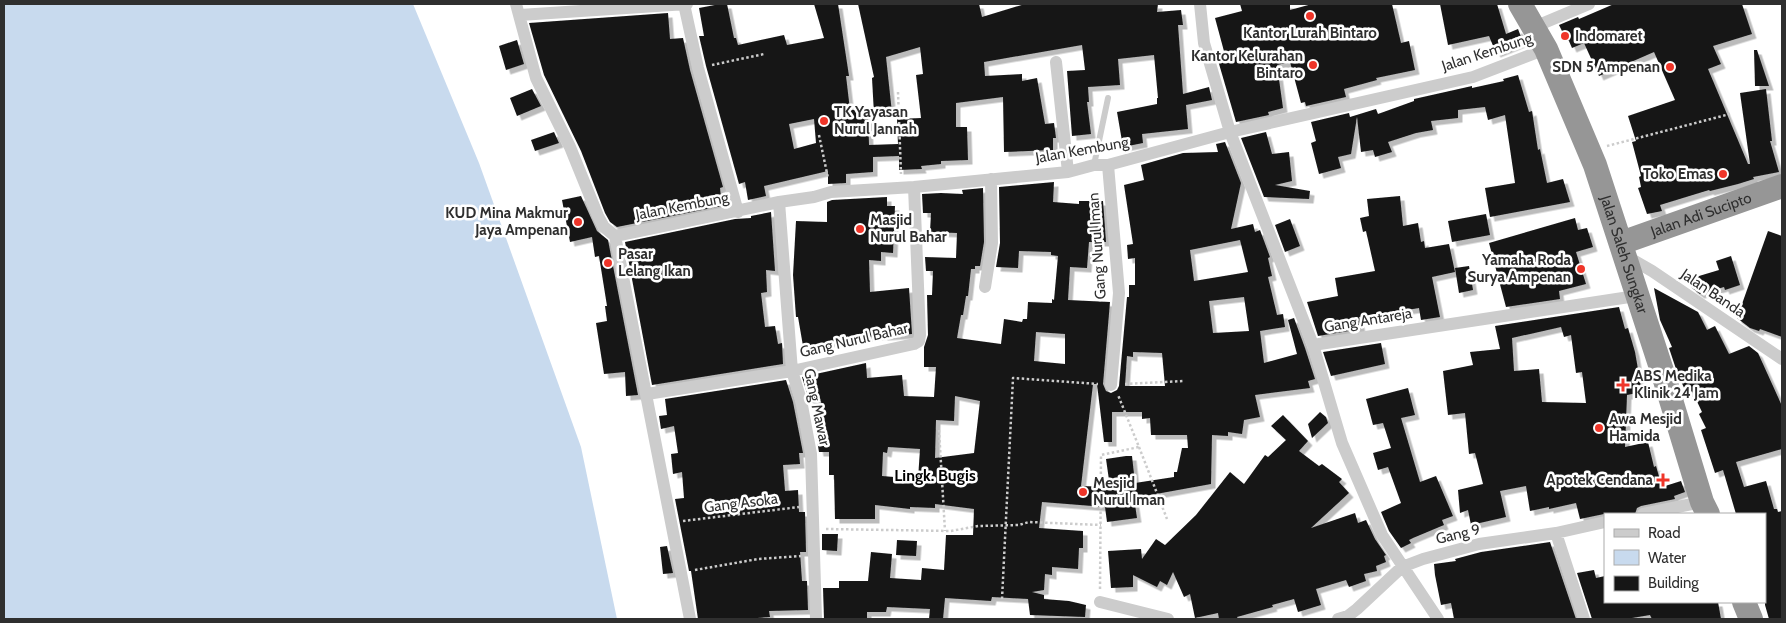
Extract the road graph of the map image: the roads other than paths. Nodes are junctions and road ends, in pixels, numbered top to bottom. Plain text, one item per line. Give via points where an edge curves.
1 (685, 4) edge
2 (1200, 4) edge
3 (1520, 4) edge
4 (1589, 4) edge
5 (518, 9) edge
6 (1534, 27) junction
7 (1546, 49) junction
8 (1056, 62) dead end
9 (1108, 98) dead end
10 (1230, 132) junction
11 (1094, 165) junction
12 (1108, 165) junction
13 (1068, 172) junction
14 (992, 179) junction
15 (1782, 186) edge
16 (908, 188) junction
17 (779, 202) junction
18 (738, 212) junction
19 (615, 236) junction
20 (1623, 250) junction
21 (984, 287) dead end
22 (1636, 296) junction
23 (1313, 345) junction
24 (1782, 359) edge
25 (792, 371) junction
26 (1112, 385) road end
27 (647, 394) junction
28 (1705, 508) edge
29 (1653, 513) edge
30 (1604, 522) edge
31 (1556, 532) junction
32 (1402, 567) junction
33 (1100, 602) road end
34 (1744, 603) edge
35 (690, 619) edge
36 (816, 619) edge
37 (1168, 619) edge
38 (1338, 619) edge
39 (1438, 619) edge
40 (1584, 619) edge
41 (1751, 619) edge

1 - 5 street
1 - 18 street via 698,68
2 - 10 street via 1204,43
3 - 6 highway, Jalan Saleh Sungkar
4 - 6 street
5 - 19 street via 536,78 570,147 598,216 604,227
6 - 7 highway, Jalan Saleh Sungkar
7 - 10 street, Jalan Kembung via 1473,77
7 - 20 highway, Jalan Saleh Sungkar via 1589,151
8 - 13 street
9 - 11 lane
10 - 12 street, Jalan Kembung
10 - 23 street
11 - 12 street, Jalan Kembung
11 - 13 street, Jalan Kembung
12 - 26 street, Gang Nurul Iman via 1119,293
13 - 14 street, Jalan Kembung
14 - 16 street, Jalan Kembung
14 - 21 street via 992,243
15 - 20 highway, Jalan Adi Sucipto
16 - 17 street, Jalan Kembung via 831,192
16 - 25 street, Gang Nurul Bahar via 919,341
17 - 18 street, Jalan Kembung
17 - 25 street, Gang Mawar
18 - 19 street, Jalan Kembung
19 - 27 street
20 - 22 highway, Jalan Saleh Sungkar
20 - 24 street, Jalan Banda
22 - 23 street, Gang Antareja
22 - 28 highway, Jalan Saleh Sungkar
23 - 32 street, Gang Antareja via 1342,443 1382,535
25 - 27 street
25 - 36 street, Gang Mawar via 811,454
27 - 35 street
28 - 29 street
30 - 31 street, Gang 9
31 - 32 street, Gang 9 via 1479,544
31 - 40 street
32 - 38 street, Gang 9 via 1357,609
32 - 39 street, Gang Antareja
33 - 37 street
34 - 41 highway

